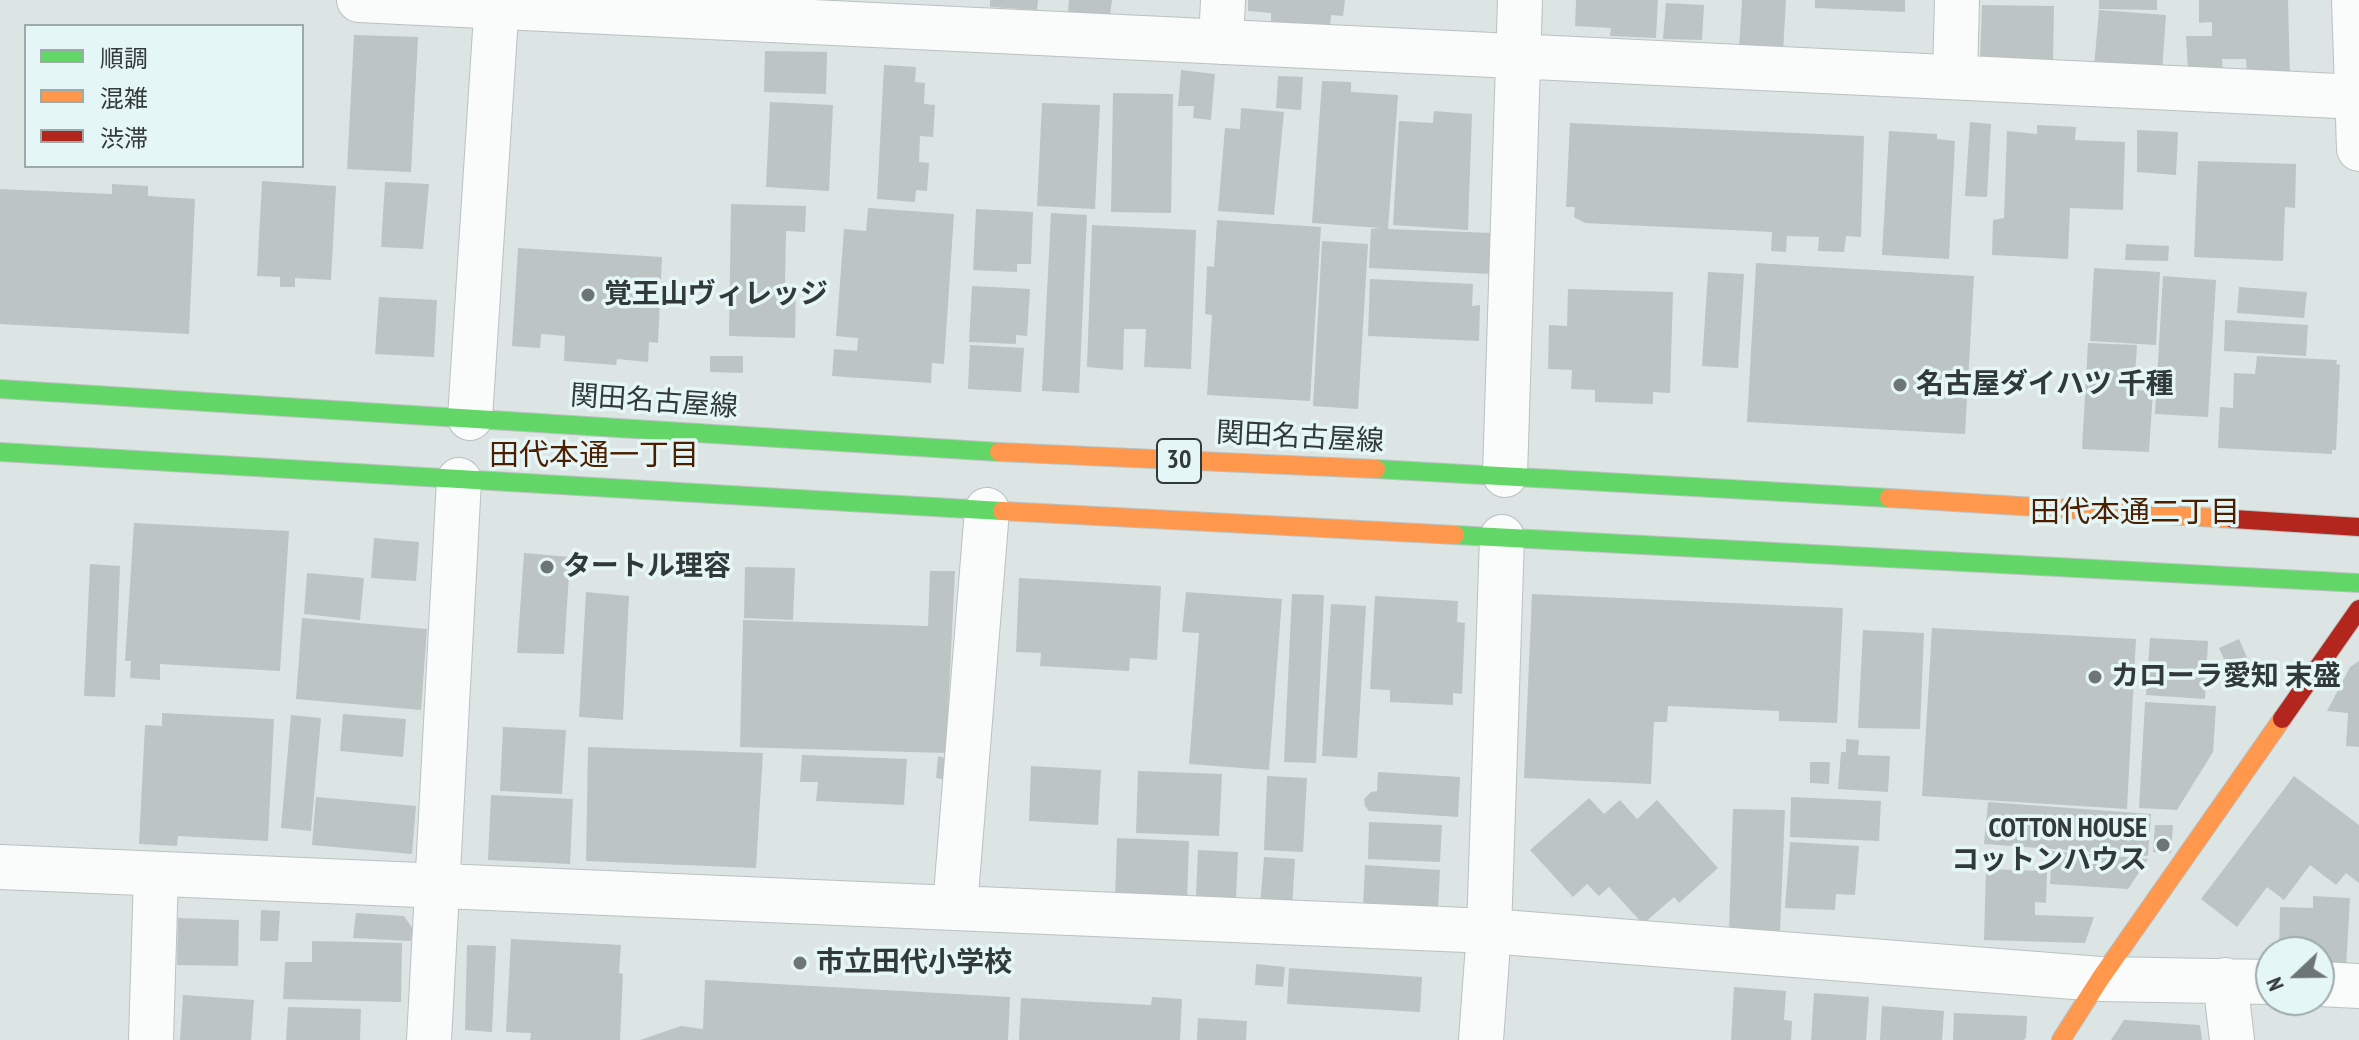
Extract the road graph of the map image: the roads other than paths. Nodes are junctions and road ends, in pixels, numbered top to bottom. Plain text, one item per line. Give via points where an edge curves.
1 (359, 0) edge
2 (1520, 0) edge
3 (1957, 0) edge
4 (2354, 0) edge
5 (496, 3) edge
6 (898, 13) edge
7 (1222, 21) edge
8 (1516, 56) junction
9 (1955, 77) junction
10 (2358, 97) edge
11 (2359, 149) edge
12 (0, 389) edge
13 (470, 418) junction
14 (0, 452) edge
15 (1505, 475) junction
16 (459, 480) junction
17 (987, 510) junction
18 (2359, 527) edge
19 (1502, 537) junction
20 (2359, 583) edge
21 (2359, 609) edge
22 (0, 867) edge
23 (156, 875) junction
24 (436, 885) junction
25 (955, 907) junction
26 (1489, 931) junction
27 (2100, 979) junction
28 (2225, 980) junction
29 (2255, 981) edge
30 (2335, 985) edge
31 (2359, 986) edge
32 (151, 1040) edge
33 (429, 1040) edge
34 (1481, 1040) edge
35 (2061, 1040) edge
36 (2232, 1040) edge

1 - 5 street
2 - 8 street
3 - 9 street
4 - 10 street
5 - 6 street
5 - 13 street
6 - 7 street
7 - 8 street
8 - 9 street
8 - 15 street
9 - 10 street
10 - 11 street
12 - 13 main road, 関田名古屋線 / 30
13 - 15 main road, 関田名古屋線 / 30 via 993,452
14 - 16 main road, 30
15 - 18 main road, 関田名古屋線 / 30
16 - 17 main road, 30
16 - 24 street
17 - 19 main road, 30
17 - 25 street
19 - 20 main road, 30
19 - 26 street
21 - 27 main road
22 - 23 street
23 - 24 street
23 - 32 street
24 - 25 street
24 - 33 street
25 - 26 street
26 - 27 street
26 - 34 street
27 - 28 street
27 - 35 main road
28 - 29 street
28 - 36 street
30 - 31 street

